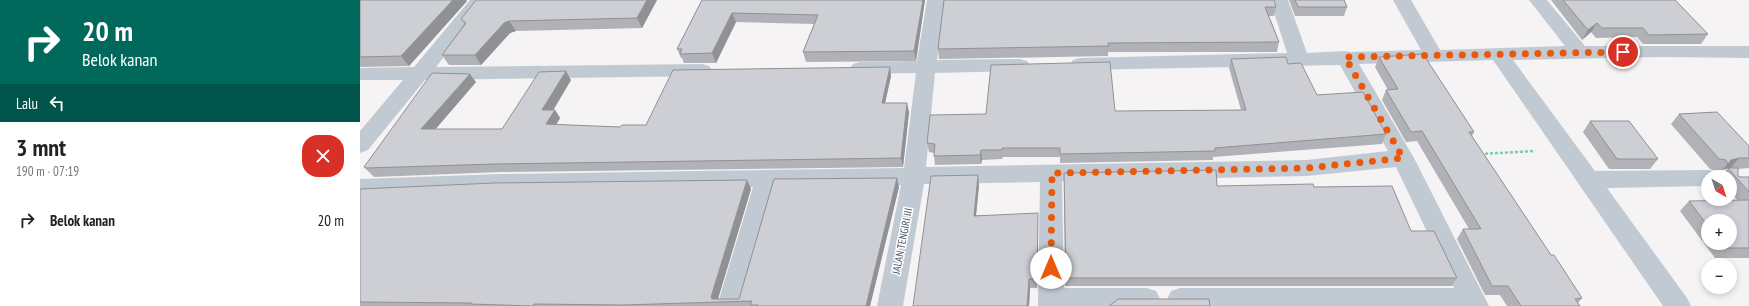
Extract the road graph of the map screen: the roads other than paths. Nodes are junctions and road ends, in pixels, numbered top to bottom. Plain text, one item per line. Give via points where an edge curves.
1 (479, 0) edge
2 (936, 0) edge
3 (1279, 0) edge
4 (1402, 0) edge
5 (1538, 0) edge
6 (1708, 36) edge
7 (1724, 51) junction
8 (1580, 52) junction
9 (1749, 52) edge
10 (1498, 53) junction
11 (1434, 56) junction
12 (1345, 57) junction
13 (1300, 59) junction
14 (1061, 64) edge
15 (1037, 65) edge
16 (839, 68) edge
17 (926, 68) junction
18 (721, 70) edge
19 (420, 73) junction
20 (360, 74) edge
21 (360, 145) edge
22 (1403, 158) junction
23 (1052, 173) junction
24 (914, 176) junction
25 (767, 178) junction
26 (1701, 178) edge
27 (1588, 180) junction
28 (360, 188) edge
29 (1474, 302) edge
30 (1051, 303) edge
31 (1242, 303) edge
32 (730, 306) edge
33 (890, 306) edge
34 (1678, 306) edge

1 - 19 street
2 - 17 street, JALAN TENGIRI III
3 - 13 street
4 - 11 street
5 - 8 street
6 - 7 street
7 - 8 street
7 - 9 street
8 - 10 street
10 - 11 street
10 - 27 street
11 - 12 street
12 - 13 street
12 - 22 street
13 - 14 street
15 - 17 street
16 - 17 street
17 - 24 street, JALAN TENGIRI III
18 - 19 street
19 - 20 street
19 - 21 street
22 - 23 street via 1307,168
22 - 29 street
23 - 24 street
23 - 30 street
24 - 25 street
24 - 33 street, JALAN TENGIRI III
25 - 28 street via 500,182
25 - 32 street
26 - 27 street
27 - 34 street
29 - 31 street
30 - 31 street

